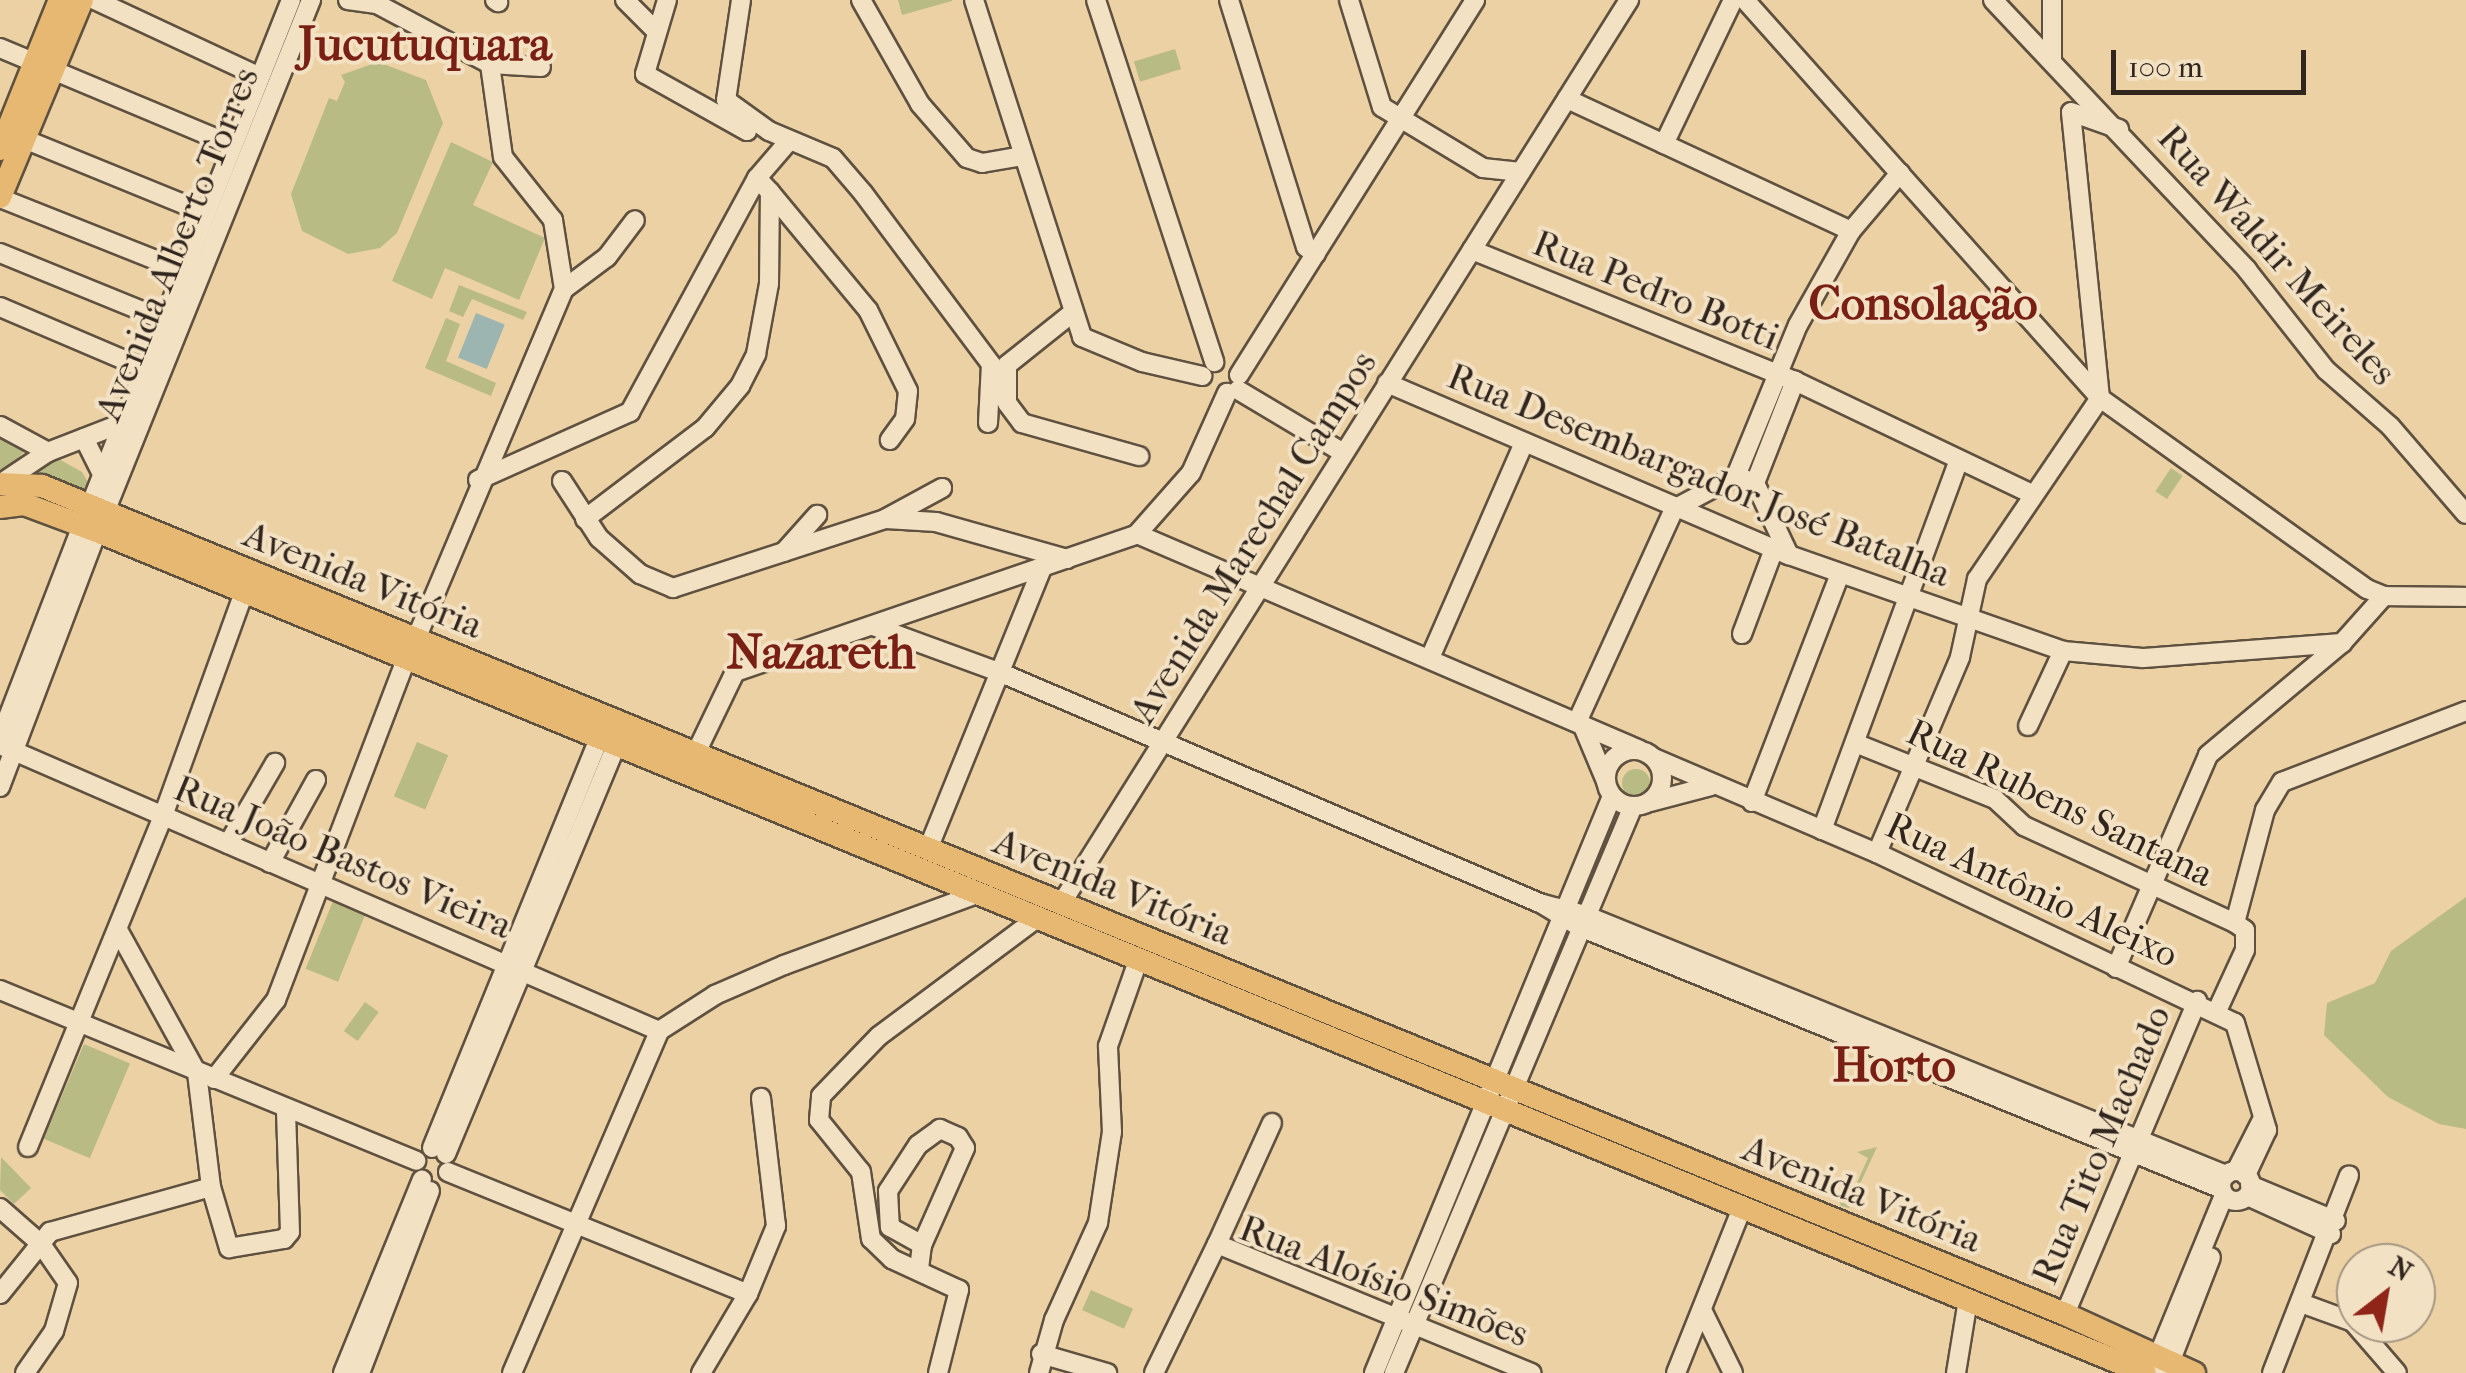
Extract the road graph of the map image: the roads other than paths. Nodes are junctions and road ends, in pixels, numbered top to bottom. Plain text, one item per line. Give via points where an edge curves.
1 (60, 0) edge
2 (82, 0) edge
3 (95, 0) edge
4 (311, 0) edge
5 (348, 0) edge
6 (625, 0) edge
7 (667, 0) edge
8 (741, 0) edge
9 (861, 0) edge
10 (974, 0) edge
11 (1096, 0) edge
12 (1228, 0) edge
13 (1349, 0) edge
14 (1474, 0) edge
15 (1629, 0) edge
16 (1733, 0) edge
17 (1746, 0) edge
18 (1994, 0) edge
19 (2052, 0) edge
20 (283, 2) edge
21 (375, 2) edge
22 (654, 29) junction
23 (0, 48) edge
24 (2052, 60) junction
25 (490, 64) junction
26 (44, 66) junction
27 (541, 68) dead end
28 (260, 76) junction
29 (1567, 99) junction
30 (1398, 118) junction
31 (2119, 129) junction
32 (24, 139) junction
33 (230, 144) junction
34 (1664, 144) junction
35 (783, 146) junction
36 (0, 149) edge
37 (1023, 156) junction
38 (1484, 168) junction
39 (1521, 172) junction
40 (1900, 173) junction
41 (764, 185) junction
42 (0, 198) edge
43 (1500, 204) junction
44 (203, 212) junction
45 (636, 220) dead end
46 (1851, 231) junction
47 (1472, 250) junction
48 (0, 254) edge
49 (1316, 254) junction
50 (181, 270) junction
51 (564, 289) junction
52 (0, 306) edge
53 (1071, 314) junction
54 (171, 322) junction
55 (999, 364) junction
56 (144, 368) junction
57 (1208, 369) junction
58 (1775, 374) junction
59 (1795, 381) junction
60 (1386, 383) junction
61 (1235, 386) junction
62 (2100, 398) junction
63 (988, 423) dead end
64 (0, 426) edge
65 (123, 432) junction
66 (84, 438) junction
67 (890, 440) dead end
68 (1524, 442) junction
69 (48, 452) junction
70 (1342, 452) junction
71 (1139, 456) dead end
72 (1958, 463) junction
73 (102, 474) junction
74 (1736, 476) junction
75 (478, 480) junction
76 (562, 481) dead end
77 (1755, 483) junction
78 (0, 484) edge
79 (942, 488) dead end
80 (2032, 494) junction
81 (0, 506) edge
82 (1674, 509) junction
83 (2466, 514) edge
84 (818, 515) dead end
85 (93, 518) junction
86 (585, 519) junction
87 (885, 519) junction
88 (1136, 534) junction
89 (1782, 552) junction
90 (782, 554) junction
91 (1066, 558) junction
92 (1042, 568) junction
93 (1840, 574) junction
94 (1011, 576) junction
95 (1260, 584) junction
96 (1030, 590) junction
97 (244, 592) junction
98 (2384, 596) junction
99 (2466, 597) edge
100 (1910, 601) junction
101 (1970, 618) junction
102 (874, 626) junction
103 (1742, 634) dead end
104 (2342, 643) junction
105 (411, 649) junction
106 (2063, 652) junction
107 (1430, 658) junction
108 (999, 672) junction
109 (2466, 711) edge
110 (1579, 723) junction
111 (2028, 726) dead end
112 (607, 742) junction
113 (1163, 742) junction
114 (1856, 743) junction
115 (5, 745) edge
116 (1647, 754) junction
117 (275, 763) dead end
118 (690, 764) junction
119 (1916, 764) junction
120 (316, 780) dead end
121 (1711, 786) junction
122 (0, 787) edge
123 (1609, 788) junction
124 (1752, 802) junction
125 (1641, 804) junction
126 (164, 816) junction
127 (1822, 830) junction
128 (228, 844) junction
129 (928, 850) junction
130 (1877, 854) junction
131 (270, 863) junction
132 (941, 880) junction
133 (2152, 884) junction
134 (322, 885) junction
135 (977, 894) junction
136 (1061, 904) junction
137 (931, 911) junction
138 (1563, 913) junction
139 (1025, 914) junction
140 (1582, 921) junction
141 (2235, 923) junction
142 (118, 930) junction
143 (1138, 961) junction
144 (517, 966) junction
145 (2116, 968) junction
146 (0, 990) edge
147 (2197, 1001) junction
148 (2217, 1011) junction
149 (79, 1024) junction
150 (659, 1031) junction
151 (205, 1076) junction
152 (1496, 1095) junction
153 (762, 1098) dead end
154 (286, 1110) junction
155 (1272, 1123) dead end
156 (28, 1147) dead end
157 (2134, 1150) junction
158 (436, 1167) junction
159 (2349, 1175) dead end
160 (2235, 1186) junction
161 (211, 1188) junction
162 (0, 1208) edge
163 (1742, 1208) junction
164 (579, 1226) junction
165 (2334, 1227) junction
166 (41, 1244) junction
167 (922, 1246) junction
168 (1216, 1248) junction
169 (919, 1269) junction
170 (0, 1294) edge
171 (748, 1294) junction
172 (1968, 1300) junction
173 (2301, 1303) junction
174 (1702, 1310) junction
175 (2065, 1314) junction
176 (1406, 1320) junction
177 (1040, 1364) edge
178 (2159, 1367) edge
179 (24, 1373) edge
180 (343, 1373) edge
181 (360, 1373) edge
182 (512, 1373) edge
183 (701, 1373) edge
184 (938, 1373) edge
185 (1108, 1373) edge
186 (1154, 1373) edge
187 (1374, 1373) edge
188 (1394, 1373) edge
189 (1532, 1373) edge
190 (1676, 1373) edge
191 (1733, 1373) edge
192 (1956, 1373) edge
193 (2194, 1373) edge
194 (2272, 1373) edge
195 (2396, 1373) edge

1 - 26 main road
2 - 26 main road
3 - 28 street
4 - 54 street, Avenida Alberto Torres
5 - 21 street
6 - 22 street
7 - 22 street
8 - 35 street via 726,100
9 - 37 street via 920,104 967,158 982,163
10 - 37 street
11 - 57 street
12 - 49 street via 1306,247
13 - 30 street via 1382,107
14 - 30 street
15 - 29 street, Avenida Marechal Campos
16 - 34 street
17 - 40 street
18 - 24 street, Rua Waldir Meireles
19 - 24 street
20 - 28 street, Avenida Alberto Torres
21 - 25 street
22 - 35 street via 646,74
23 - 26 street
24 - 31 street, Rua Waldir Meireles
25 - 27 street
25 - 51 street via 503,157 553,220
26 - 32 main road
26 - 33 street
26 - 36 main road
28 - 33 street, Avenida Alberto Torres
29 - 34 street
29 - 39 street, Avenida Marechal Campos
30 - 38 street
30 - 49 street
31 - 62 street, Rua Waldir Meireles via 2078,110 2069,119
31 - 83 street, Rua Waldir Meireles via 2326,370 2390,426
32 - 42 main road
32 - 44 street
33 - 44 street, Avenida Alberto Torres
34 - 46 street
35 - 41 street
35 - 55 street via 833,158
37 - 53 street
38 - 39 street
38 - 43 street
39 - 43 street, Avenida Marechal Campos
40 - 46 street
40 - 62 street
41 - 67 street via 868,310 908,391 910,404
41 - 75 street via 630,412
41 - 86 street via 769,284 756,354 740,386 705,428
42 - 50 street
43 - 47 street, Avenida Marechal Campos
44 - 50 street, Avenida Alberto Torres
45 - 51 street via 608,257
46 - 58 street
47 - 58 street, Rua Pedro Botti
47 - 60 street, Avenida Marechal Campos
48 - 54 street
49 - 61 street
50 - 54 street, Avenida Alberto Torres
51 - 75 street
52 - 56 street
53 - 55 street
53 - 57 street via 1082,337 1105,350
54 - 56 street, Avenida Alberto Torres
54 - 65 street, Avenida Alberto Torres
55 - 63 street
55 - 71 street via 1007,403 1022,422
56 - 65 street, Avenida Alberto Torres
57 - 61 street
58 - 59 street, Rua Pedro Botti
58 - 74 street
59 - 72 street, Rua Pedro Botti
59 - 77 street
60 - 68 street, Rua Desembargador José Batalha
60 - 70 street, Avenida Marechal Campos
61 - 70 street
61 - 88 street via 1191,473
62 - 80 street
62 - 98 street
64 - 69 street
65 - 66 street
65 - 73 street, Avenida Alberto Torres
65 - 85 street, Avenida Alberto Torres
66 - 69 street
66 - 73 street
68 - 82 street, Rua Desembargador José Batalha
68 - 107 street
69 - 78 street
70 - 95 street, Avenida Marechal Campos
72 - 80 street, Rua Pedro Botti
72 - 100 street
73 - 85 street, Avenida Alberto Torres
74 - 77 street
74 - 82 street
75 - 105 street
76 - 86 street
77 - 89 street
78 - 85 main road, Avenida Vitória via 42,486
79 - 87 street
80 - 101 street via 1977,579
81 - 85 main road, Avenida Vitória via 24,504
82 - 89 street, Rua Desembargador José Batalha
82 - 110 street
84 - 90 street
85 - 97 main road, Avenida Vitória
85 - 105 main road, Avenida Vitória
85 - 115 street
86 - 90 street via 640,574 674,588
87 - 90 street
87 - 91 street via 936,522
88 - 91 street
88 - 95 street, Rua Antônio Aleixo
89 - 93 street, Rua Desembargador José Batalha
89 - 103 street
91 - 92 street
92 - 94 street
92 - 96 street
93 - 100 street, Rua Desembargador José Batalha
93 - 124 street
94 - 96 street
94 - 102 street
95 - 107 street, Rua Antônio Aleixo
95 - 113 street, Avenida Marechal Campos
96 - 108 street
97 - 105 main road, Avenida Vitória
97 - 126 street
98 - 99 street
98 - 104 street
100 - 101 street, Rua Desembargador José Batalha
100 - 114 street
101 - 106 street, Rua Desembargador José Batalha
101 - 119 street
102 - 108 street
102 - 118 street via 730,676
104 - 106 street, Rua Desembargador José Batalha via 2143,658
104 - 133 street via 2214,747
105 - 112 main road, Avenida Vitória
105 - 118 main road, Avenida Vitória
105 - 134 street
106 - 111 street
107 - 110 street, Rua Antônio Aleixo
108 - 113 street
108 - 129 street
109 - 141 street via 2282,782 2265,810
110 - 116 street, Rua Antônio Aleixo
110 - 123 street
112 - 118 main road, Avenida Vitória
112 - 144 street
113 - 136 street, Avenida Marechal Campos
113 - 138 street
114 - 119 street, Rua Rubens Santana
114 - 127 street
115 - 122 street
115 - 126 street, Rua João Bastos Vieira
116 - 121 street, Rua Antônio Aleixo
116 - 123 street via 1619,754
116 - 125 street via 1663,776
117 - 128 street
118 - 129 main road, Avenida Vitória
118 - 132 main road, Avenida Vitória
119 - 130 street
119 - 133 street, Rua Rubens Santana via 1995,799 2024,826
120 - 131 street
121 - 124 street, Rua Antônio Aleixo
121 - 125 street
123 - 125 street
123 - 138 street
124 - 127 street, Rua Antônio Aleixo
125 - 140 street
126 - 128 street, Rua João Bastos Vieira
126 - 142 street
127 - 130 street, Rua Antônio Aleixo
128 - 131 street, Rua João Bastos Vieira
129 - 136 main road, Avenida Vitória
130 - 145 street, Rua Antônio Aleixo
131 - 134 street, Rua João Bastos Vieira
132 - 135 main road, Avenida Vitória
132 - 137 street
133 - 141 street, Rua Rubens Santana
133 - 145 street
134 - 144 street, Rua João Bastos Vieira
134 - 151 street via 276,1000
135 - 137 street
135 - 139 main road, Avenida Vitória
136 - 139 main road via 1044,916
136 - 152 main road, Avenida Vitória
137 - 150 street via 784,964
138 - 140 street
138 - 152 street
139 - 143 main road, Avenida Vitória
139 - 169 street via 879,1036 821,1096 819,1120 860,1172 871,1240 892,1259
140 - 152 street
140 - 157 street
141 - 148 street via 2244,930 2245,950
142 - 149 street
142 - 151 street
143 - 152 main road, Avenida Vitória
143 - 177 street via 1108,1046 1112,1132 1098,1224
144 - 150 street, Rua João Bastos Vieira
144 - 158 street
145 - 147 street, Rua Antônio Aleixo
146 - 149 street
147 - 148 street, Rua Antônio Aleixo
147 - 157 street, Rua Tito Machado
148 - 160 street, Rua Antônio Aleixo via 2234,1023 2266,1113
149 - 151 street
149 - 156 street
150 - 164 street
151 - 154 street
151 - 161 street
152 - 163 main road, Avenida Vitória
152 - 175 main road, Avenida Vitória
152 - 176 street
153 - 171 street via 776,1226
154 - 158 street
154 - 161 street via 288,1236 229,1248
155 - 168 street
157 - 160 street
157 - 175 street, Rua Tito Machado
158 - 164 street
158 - 180 street
158 - 181 street
159 - 165 street
160 - 165 street
160 - 178 street, Rua Antônio Aleixo
161 - 166 street via 50,1232
162 - 166 street
163 - 172 main road, Avenida Vitória
163 - 174 street
164 - 171 street
164 - 182 street
165 - 173 street
166 - 170 street
166 - 179 street via 68,1283 54,1331
167 - 167 street via 965,1148 940,1130 918,1146 888,1190 890,1227
167 - 169 street
168 - 176 street, Rua Aloísio Simões
168 - 186 street
169 - 184 street via 959,1290
171 - 183 street
172 - 178 main road, Avenida Vitória
172 - 192 street
173 - 194 street
173 - 195 street via 2353,1322
174 - 190 street
174 - 191 street
175 - 178 main road, Avenida Vitória
176 - 187 street
176 - 188 street
176 - 189 street, Rua Aloísio Simões
177 - 185 street
178 - 193 main road, Avenida Vitória

